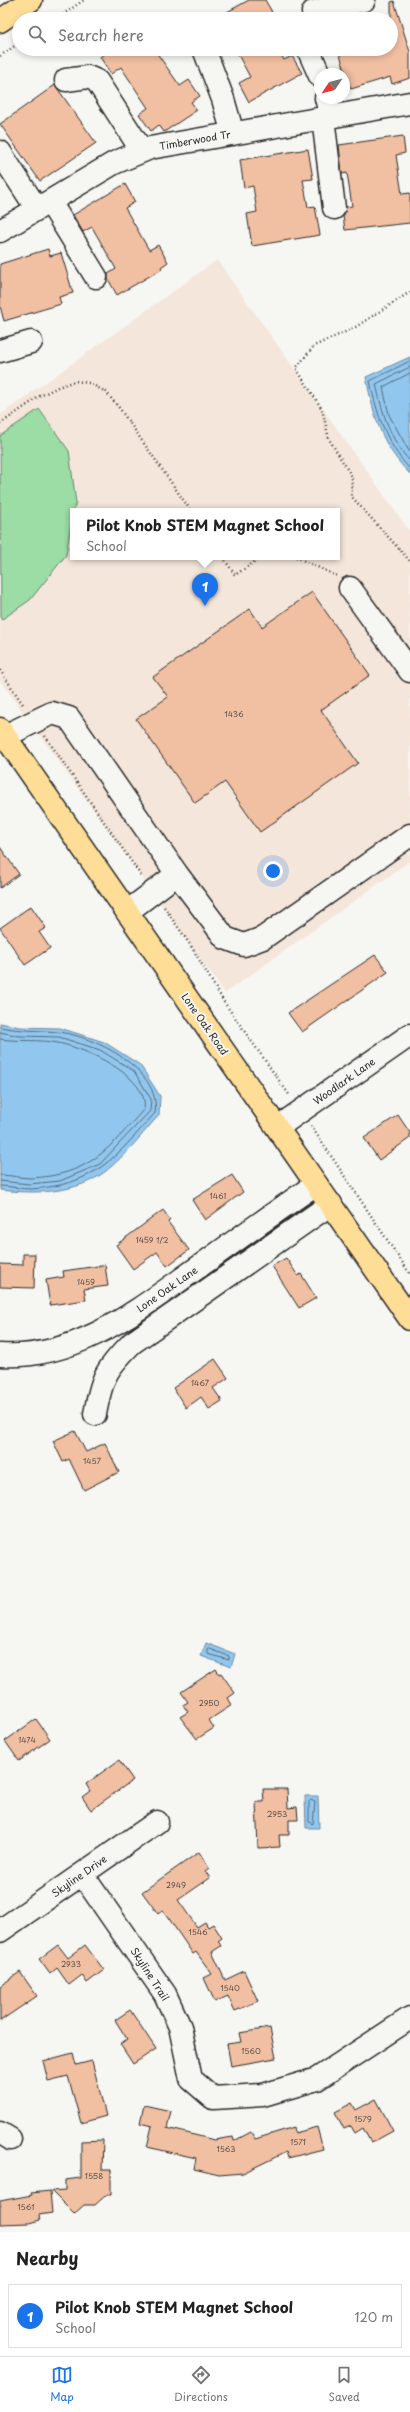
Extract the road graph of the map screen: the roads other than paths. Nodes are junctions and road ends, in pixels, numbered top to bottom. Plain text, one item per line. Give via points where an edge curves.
1 (31, 0) edge
2 (364, 0) edge
3 (13, 12) edge
4 (314, 12) dead end
5 (12, 13) edge
6 (0, 21) edge
7 (207, 56) edge
8 (311, 56) edge
9 (316, 68) edge
10 (66, 80) dead end
11 (410, 103) edge
12 (327, 111) edge
13 (233, 134) junction
14 (142, 151) junction
15 (0, 152) edge
16 (43, 205) junction
17 (334, 208) dead end
18 (0, 231) edge
19 (96, 277) dead end
20 (32, 342) dead end
21 (0, 351) edge
22 (350, 588) road end
23 (410, 671) edge
24 (2, 733) edge
25 (410, 835) edge
26 (177, 874) junction
27 (127, 912) junction
28 (410, 1035) edge
29 (278, 1128) junction
30 (316, 1184) junction
31 (331, 1204) junction
32 (410, 1319) edge
33 (0, 1355) edge
34 (95, 1414) dead end
35 (157, 1822) dead end
36 (82, 1874) junction
37 (0, 1931) edge
38 (410, 2018) edge

1 - 3 main road
2 - 4 street
5 - 6 main road
7 - 13 street
8 - 9 street
10 - 14 street via 88,77 97,81
11 - 12 street, Timberwood Tr
12 - 13 street, Timberwood Tr
12 - 17 street
13 - 14 street, Timberwood Tr
14 - 16 street, Timberwood Tr via 114,163
15 - 16 street
16 - 18 street, Timberwood Tr
16 - 19 street
20 - 21 street
22 - 23 street
24 - 26 street via 52,713 69,718
24 - 27 main road, Lone Oak Road
25 - 26 street via 263,938 244,945 224,938
26 - 27 street
27 - 29 main road, Lone Oak Road
28 - 29 street, Woodlark Lane
29 - 30 main road, Lone Oak Road
30 - 31 main road, Lone Oak Road
30 - 33 street, Lone Oak Lane via 116,1324 67,1346 14,1356
31 - 32 main road, Lone Oak Road
31 - 34 street via 132,1343 113,1362 101,1384
35 - 36 street, Skyline Drive
36 - 37 street, Skyline Drive
36 - 38 street, Skyline Trail via 165,1994 180,2027 191,2079 213,2098 263,2095 318,2079

